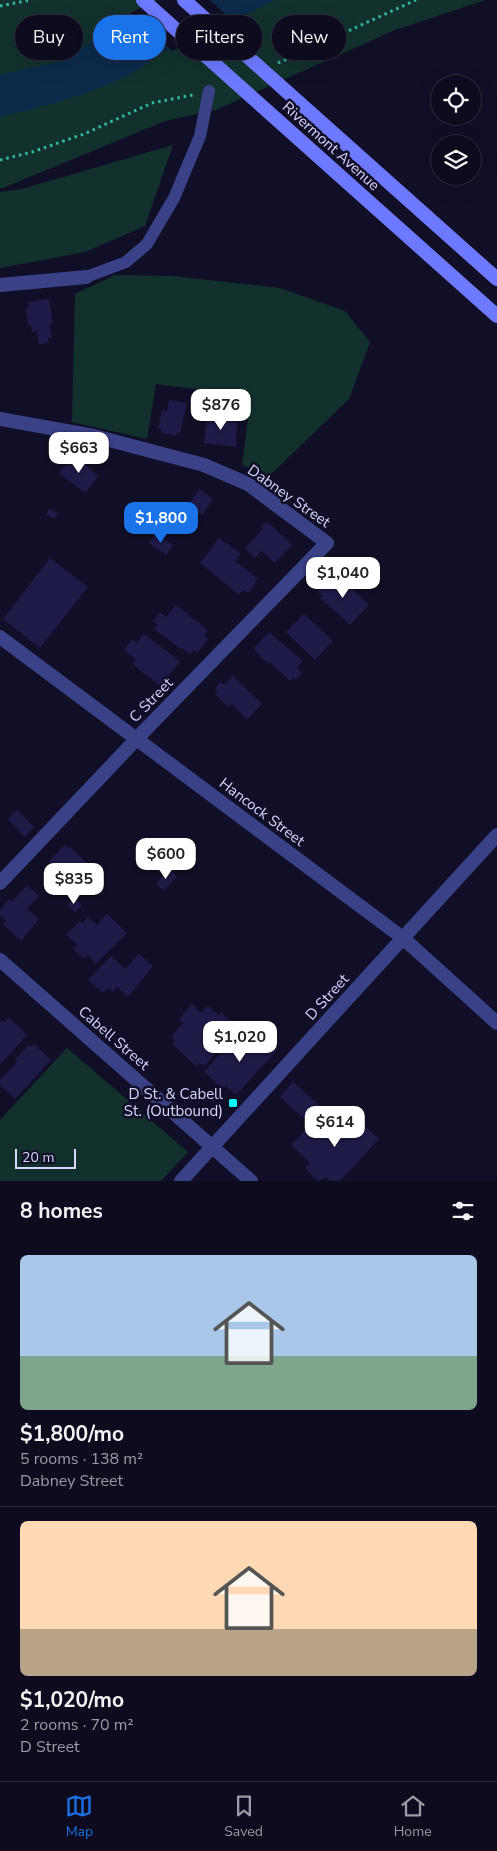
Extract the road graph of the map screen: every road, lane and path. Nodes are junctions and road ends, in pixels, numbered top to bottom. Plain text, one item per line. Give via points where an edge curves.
1 (30, 0) edge
2 (143, 0) edge
3 (184, 0) edge
4 (0, 6) edge
5 (209, 91) dead end
6 (86, 277) joint
7 (497, 279) edge
8 (0, 285) edge
9 (497, 316) edge
10 (0, 419) edge
11 (327, 543) joint
12 (0, 637) edge
13 (137, 738) junction
14 (497, 834) edge
15 (0, 883) edge
16 (403, 938) junction
17 (0, 960) edge
18 (497, 1023) edge
19 (214, 1146) junction
20 (181, 1181) edge
21 (251, 1181) edge

1 - 4 path
2 - 9 main road, Rivermont Avenue
3 - 7 main road, Rivermont Avenue
5 - 6 lane via 200,136 174,198 147,244 126,262
6 - 8 street
10 - 11 street, Dabney Street via 94,436 204,465 248,484
11 - 13 street, C Street
12 - 13 street, Hancock Street
13 - 15 street, C Street
13 - 16 street, Hancock Street
14 - 16 street, D Street
16 - 18 street, Hancock Street
16 - 19 street, D Street
17 - 19 street, Cabell Street
19 - 20 street, D Street
19 - 21 street, Cabell Street

